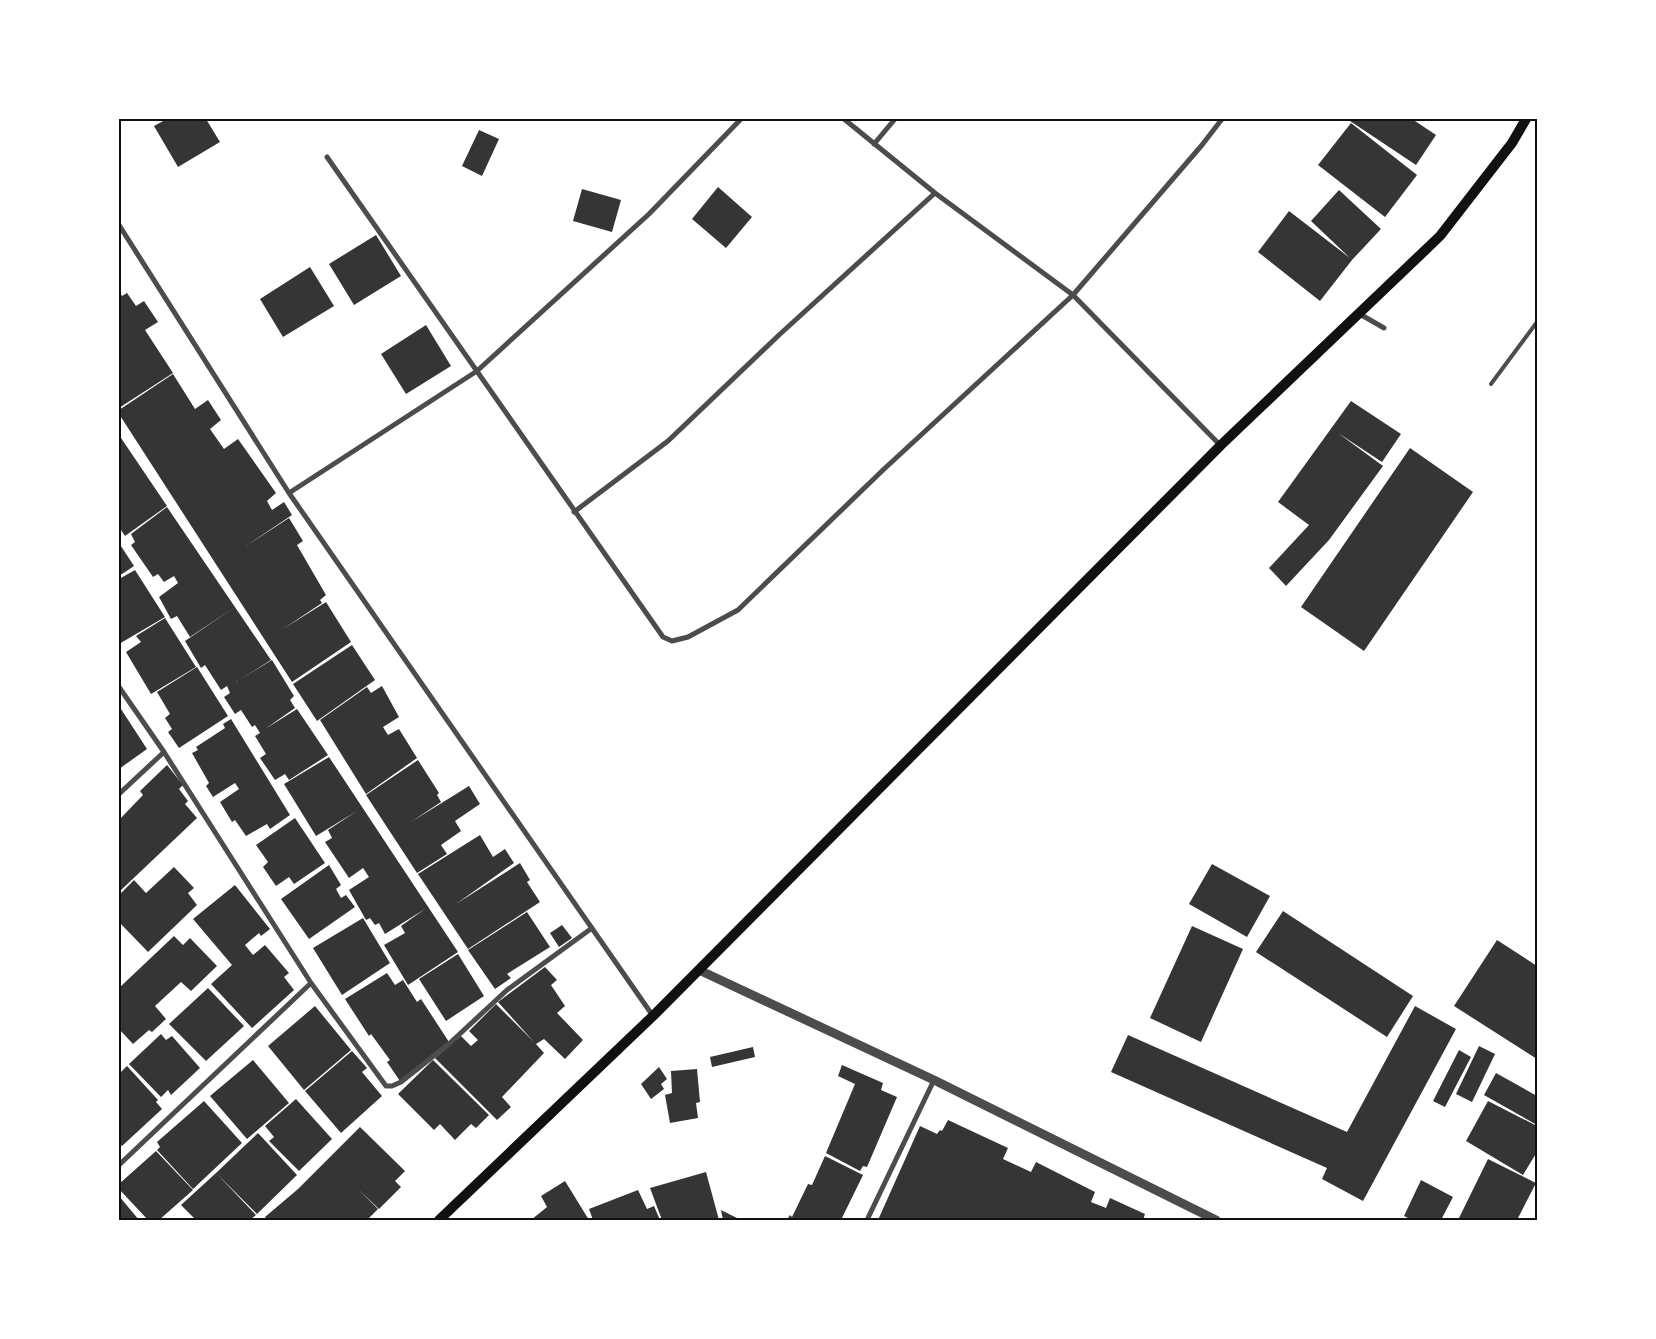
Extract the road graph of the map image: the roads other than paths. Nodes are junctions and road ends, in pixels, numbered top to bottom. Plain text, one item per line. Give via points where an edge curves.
1 (741, 119) edge
2 (844, 119) edge
3 (895, 119) edge
4 (1222, 119) edge
5 (1526, 119) edge
6 (874, 144) junction
7 (327, 157) dead end
8 (936, 193) junction
9 (119, 225) edge
10 (1073, 295) junction
11 (1358, 313) junction
12 (1537, 322) edge
13 (1384, 328) dead end
14 (477, 370) junction
15 (1491, 384) dead end
16 (1221, 445) junction
17 (289, 492) junction
18 (574, 512) junction
19 (119, 687) edge
20 (164, 752) junction
21 (119, 794) edge
22 (592, 928) junction
23 (699, 970) junction
24 (311, 983) junction
25 (653, 1016) junction
26 (934, 1080) junction
27 (119, 1166) edge
28 (438, 1220) edge
29 (867, 1220) edge
30 (1216, 1220) edge

1 - 14 street via 649,214
2 - 6 street
3 - 6 street
4 - 10 street
5 - 11 main road via 1440,236
6 - 8 street
7 - 14 street
8 - 10 street
8 - 18 street via 668,441
9 - 17 street
10 - 16 street
10 - 18 street via 883,470 738,610 688,637 672,641 663,637
11 - 13 street
11 - 16 main road
12 - 15 lane
14 - 17 street
14 - 18 street
16 - 23 main road
17 - 22 street
19 - 20 street
20 - 21 street
20 - 24 street
22 - 24 street via 507,990 450,1043 392,1086 386,1086
22 - 25 street
23 - 25 main road
23 - 26 street
24 - 27 street
25 - 28 main road
26 - 29 street
26 - 30 street

